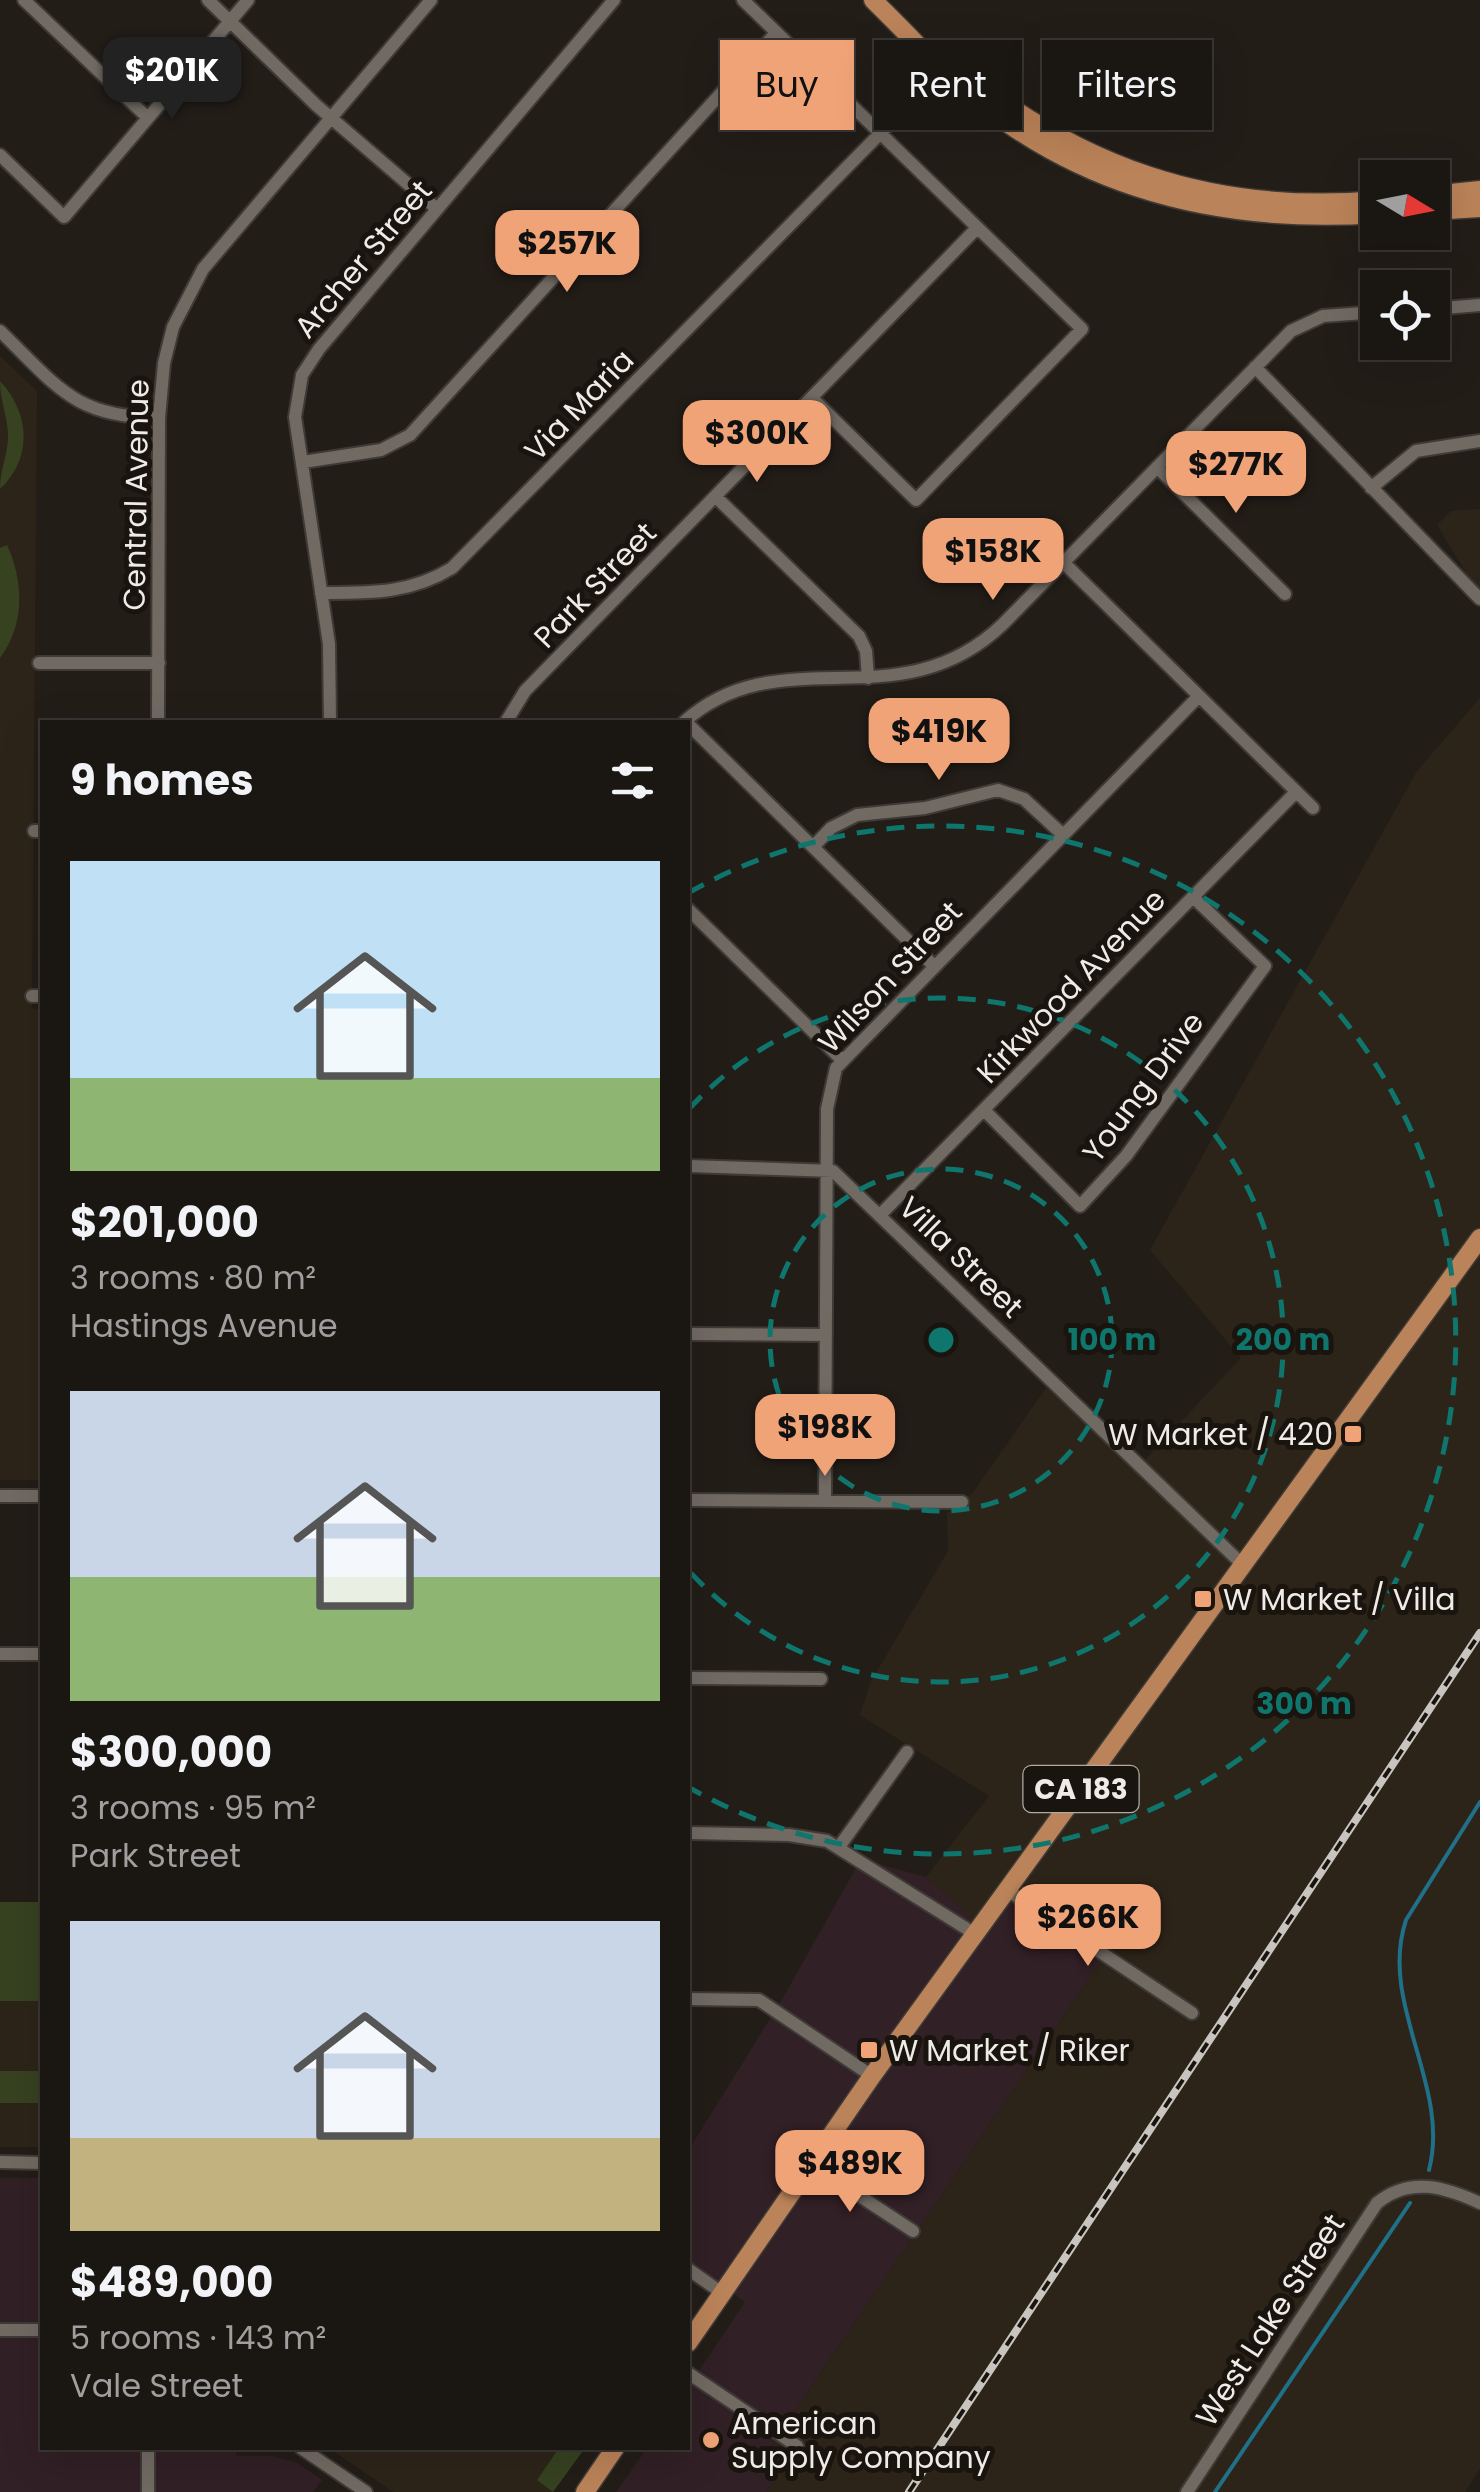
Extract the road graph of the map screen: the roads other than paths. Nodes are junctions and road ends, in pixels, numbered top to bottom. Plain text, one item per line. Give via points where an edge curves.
1 (24, 0) edge
2 (208, 0) edge
3 (248, 0) edge
4 (431, 0) edge
5 (614, 0) edge
6 (743, 0) edge
7 (872, 0) edge
8 (230, 22) junction
9 (776, 33) junction
10 (915, 40) edge
11 (1022, 114) edge
12 (148, 118) junction
13 (331, 118) junction
14 (883, 130) edge
15 (1018, 130) edge
16 (879, 134) junction
17 (0, 154) edge
18 (1480, 190) edge
19 (1450, 193) edge
20 (1360, 200) edge
21 (1480, 208) edge
22 (437, 209) junction
23 (1450, 210) edge
24 (1360, 215) edge
25 (976, 228) junction
26 (1480, 306) edge
27 (1450, 308) edge
28 (1360, 313) edge
29 (0, 332) edge
30 (1254, 367) junction
31 (812, 398) junction
32 (159, 418) junction
33 (1480, 440) edge
34 (303, 462) junction
35 (1157, 467) junction
36 (1371, 488) junction
37 (716, 497) junction
38 (1063, 562) junction
39 (322, 593) junction
40 (1285, 594) dead end
41 (1480, 599) edge
42 (38, 662) dead end
43 (159, 663) junction
44 (868, 678) junction
45 (1198, 696) junction
46 (158, 720) edge
47 (330, 720) edge
48 (507, 720) edge
49 (690, 720) edge
50 (690, 727) edge
51 (1296, 792) junction
52 (1313, 808) dead end
53 (1062, 834) junction
54 (813, 847) junction
55 (1193, 897) junction
56 (690, 912) edge
57 (933, 964) junction
58 (841, 1059) junction
59 (984, 1110) junction
60 (690, 1166) edge
61 (826, 1167) junction
62 (881, 1214) junction
63 (1480, 1238) edge
64 (690, 1334) edge
65 (826, 1335) junction
66 (0, 1496) edge
67 (40, 1496) edge
68 (690, 1500) edge
69 (825, 1500) junction
70 (962, 1502) dead end
71 (1244, 1566) junction
72 (0, 1654) edge
73 (40, 1654) edge
74 (690, 1678) edge
75 (821, 1679) dead end
76 (907, 1752) dead end
77 (690, 1833) edge
78 (840, 1847) junction
79 (1006, 1890) junction
80 (975, 1934) junction
81 (690, 2000) edge
82 (1192, 2013) dead end
83 (872, 2076) junction
84 (0, 2162) edge
85 (40, 2163) edge
86 (811, 2164) junction
87 (1480, 2202) edge
88 (912, 2231) dead end
89 (690, 2271) edge
90 (722, 2292) junction
91 (0, 2330) edge
92 (40, 2330) edge
93 (690, 2340) edge
94 (690, 2373) edge
95 (797, 2446) dead end
96 (148, 2450) edge
97 (304, 2450) edge
98 (615, 2450) edge
99 (148, 2492) edge
100 (366, 2492) edge
101 (585, 2492) edge
102 (1186, 2492) edge

1 - 12 street
2 - 8 street
3 - 8 street
4 - 13 street, Central Avenue
5 - 22 street, Archer Street
6 - 9 street
7 - 10 main road
8 - 12 street
8 - 13 street
9 - 16 street
9 - 34 street via 410,435 381,450
11 - 20 main road via 1154,180 1272,202
12 - 17 street via 64,216
13 - 22 street
13 - 32 street, Central Avenue via 190,290 168,344
14 - 16 street, Via Maria
15 - 24 main road via 1117,182 1182,202 1243,214
16 - 25 street
16 - 39 street, Via Maria via 452,568 395,592
18 - 19 main road
21 - 23 main road
22 - 34 street, Archer Street via 310,362 295,405
25 - 31 street, Park Street
25 - 31 street via 1082,329 916,500
26 - 27 street
28 - 30 street via 1306,322
29 - 32 street via 81,405 107,415
30 - 35 street
30 - 36 street
31 - 37 street, Park Street
32 - 43 street, Central Avenue
33 - 36 street via 1416,451
34 - 39 street, Archer Street
35 - 38 street
35 - 40 street
36 - 41 street
37 - 44 street via 859,636
37 - 48 street, Park Street via 525,691
38 - 44 street via 968,652 922,672
38 - 45 street
39 - 47 street, Archer Street
42 - 43 street
43 - 46 street, Central Avenue
44 - 49 street via 766,682 724,696
45 - 51 street
45 - 53 street, Wilson Street
50 - 54 street
51 - 52 street
51 - 55 street, Kirkwood Avenue
53 - 54 street via 1024,800 998,790 924,808 858,814
53 - 57 street, Wilson Street
54 - 57 street
55 - 59 street, Kirkwood Avenue
55 - 59 street, Young Drive via 1265,966 1126,1156 1080,1206
56 - 58 street
57 - 58 street, Wilson Street
58 - 61 street, Wilson Street via 828,1096
59 - 62 street, Kirkwood Avenue
60 - 61 street
61 - 62 street, Villa Street
61 - 65 street, Wilson Street
62 - 71 street, Villa Street
63 - 71 main road, CA 183
64 - 65 street
65 - 69 street, Wilson Street
66 - 67 street
68 - 69 street
69 - 70 street
71 - 79 main road, CA 183
72 - 73 street
74 - 75 street
76 - 78 street
77 - 78 street via 789,1834
78 - 80 street
79 - 80 main road, CA 183
79 - 82 street
80 - 83 main road, CA 183
81 - 83 street via 759,2000
83 - 86 main road, CA 183
84 - 85 street
86 - 88 street
86 - 90 main road, CA 183
87 - 102 street, West Lake Street via 1450,2189 1404,2187 1378,2202
89 - 90 street
90 - 93 main road, CA 183
91 - 92 street
94 - 95 street
96 - 99 street
97 - 100 street
98 - 101 main road

